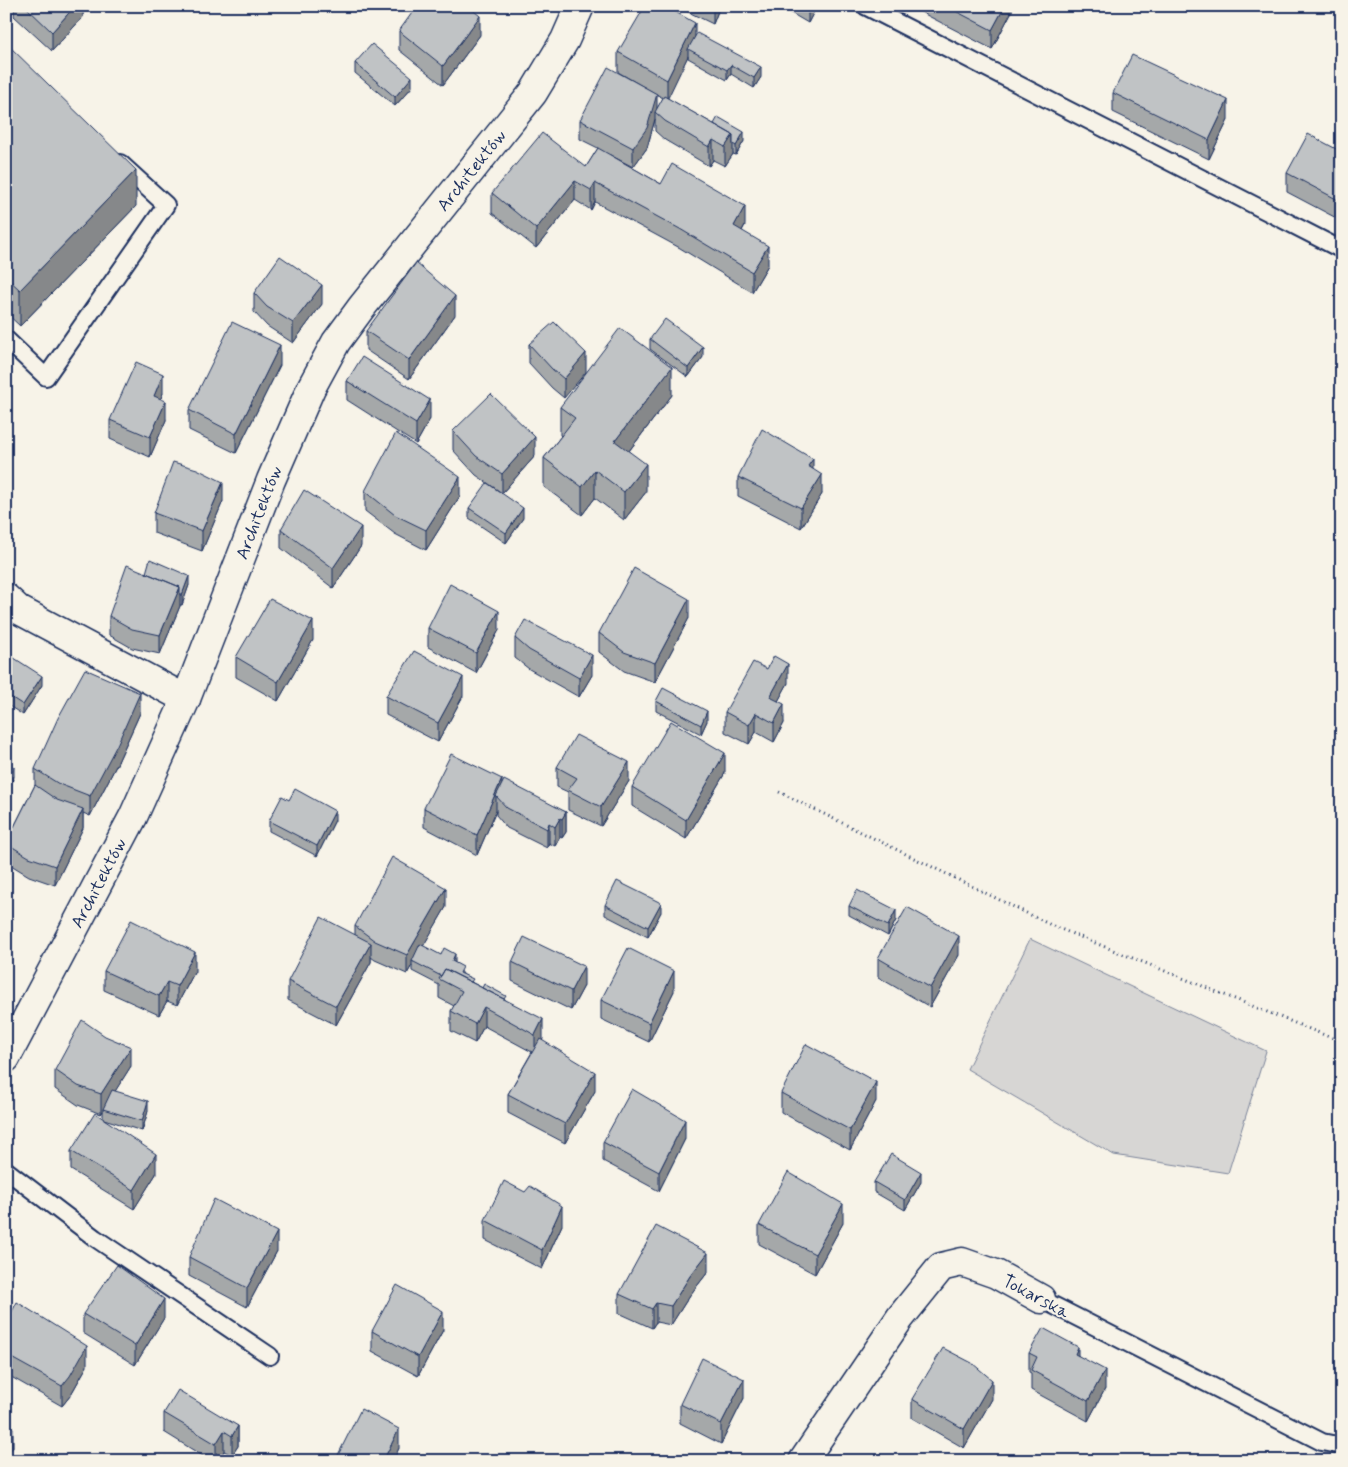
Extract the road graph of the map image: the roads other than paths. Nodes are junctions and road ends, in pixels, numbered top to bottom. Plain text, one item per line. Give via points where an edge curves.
1 (580, 6) edge
2 (865, 6) edge
3 (108, 152) edge
4 (1342, 250) edge
5 (6, 339) edge
6 (6, 598) edge
7 (186, 699) junction
8 (6, 1058) edge
9 (6, 1170) edge
10 (1041, 1299) joint
11 (270, 1356) dead end
12 (1342, 1446) edge
13 (803, 1461) edge

1 - 7 street, Architektów via 565,40 532,93 336,342 311,388 271,480
2 - 4 lane
3 - 5 lane via 166,205 46,378
6 - 7 street via 19,610
7 - 8 street, Architektów via 133,817
9 - 11 lane via 95,1238
10 - 12 lane, Tokarska via 1322,1442
10 - 13 street, Tokarska via 996,1274 962,1262 941,1267 900,1318

